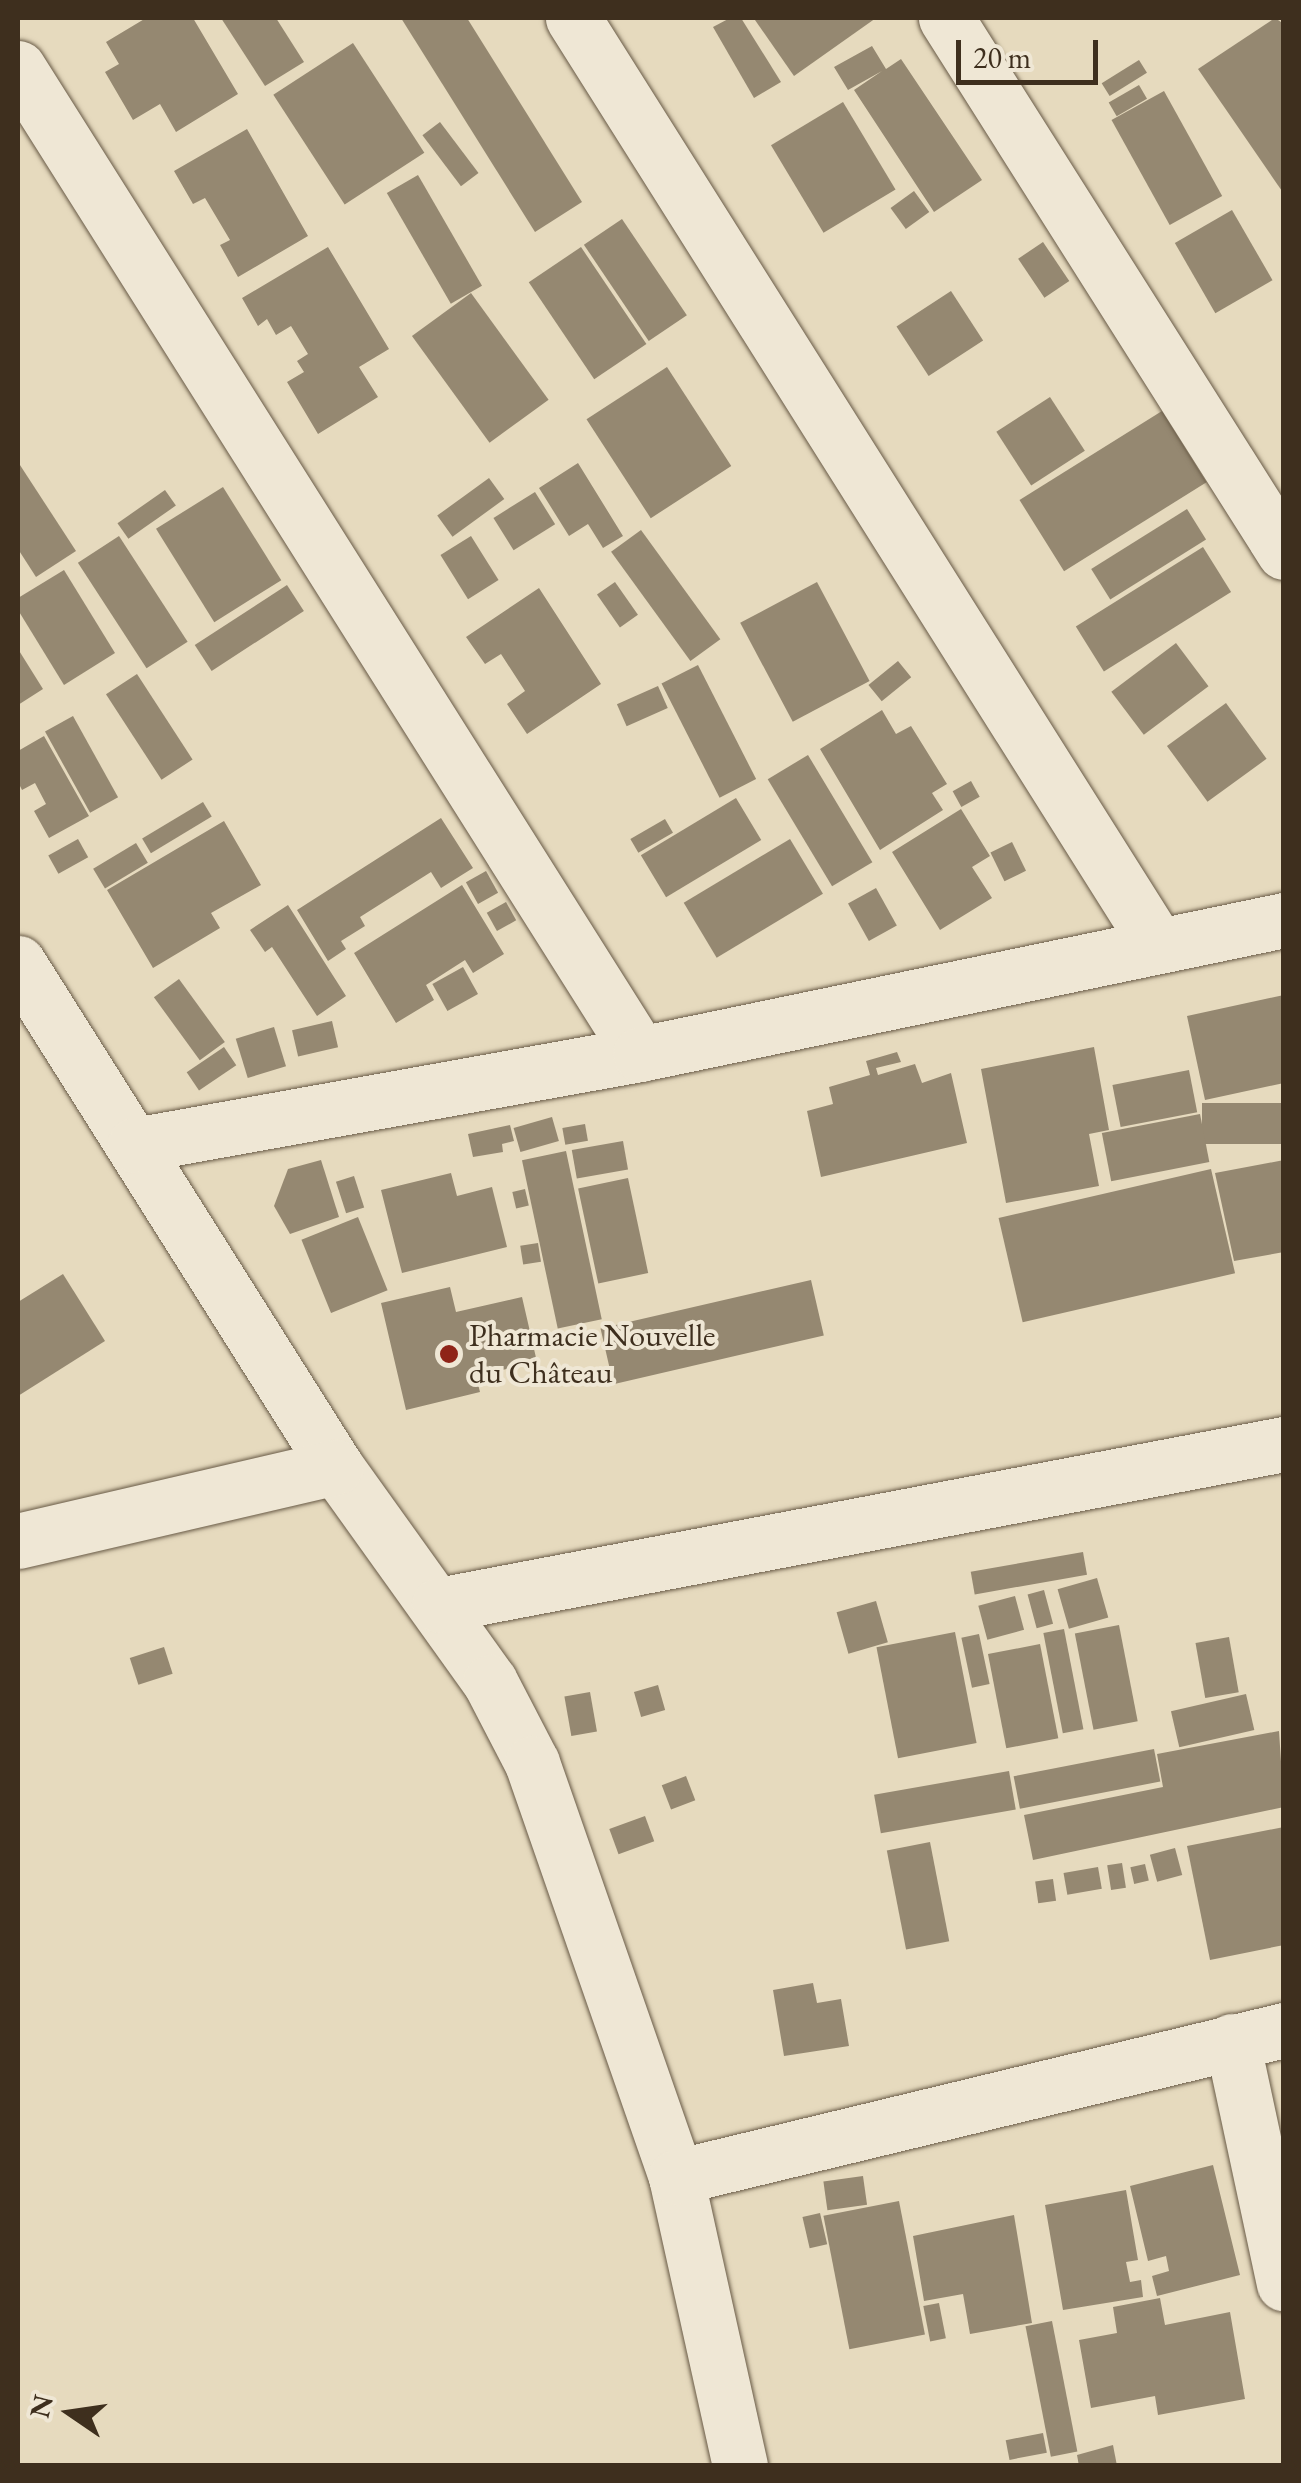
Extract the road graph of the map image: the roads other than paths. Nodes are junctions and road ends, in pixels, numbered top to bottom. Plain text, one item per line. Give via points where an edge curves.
1 (573, 18) edge
2 (946, 18) edge
3 (18, 68) edge
4 (1284, 552) edge
5 (1284, 920) edge
6 (1158, 946) junction
7 (18, 963) edge
8 (640, 1054) junction
9 (135, 1146) junction
10 (1284, 1444) edge
11 (336, 1467) junction
12 (18, 1541) edge
13 (439, 1605) junction
14 (1258, 2035) edge
15 (676, 2178) junction
16 (1284, 2283) edge
17 (740, 2466) edge

1 - 6 street
2 - 4 street
3 - 8 street
5 - 6 street
6 - 8 street
7 - 9 street
8 - 9 street
9 - 11 street
10 - 13 street
11 - 12 street
11 - 13 street
13 - 15 street via 532,1762
14 - 15 street
14 - 16 street
15 - 17 street

